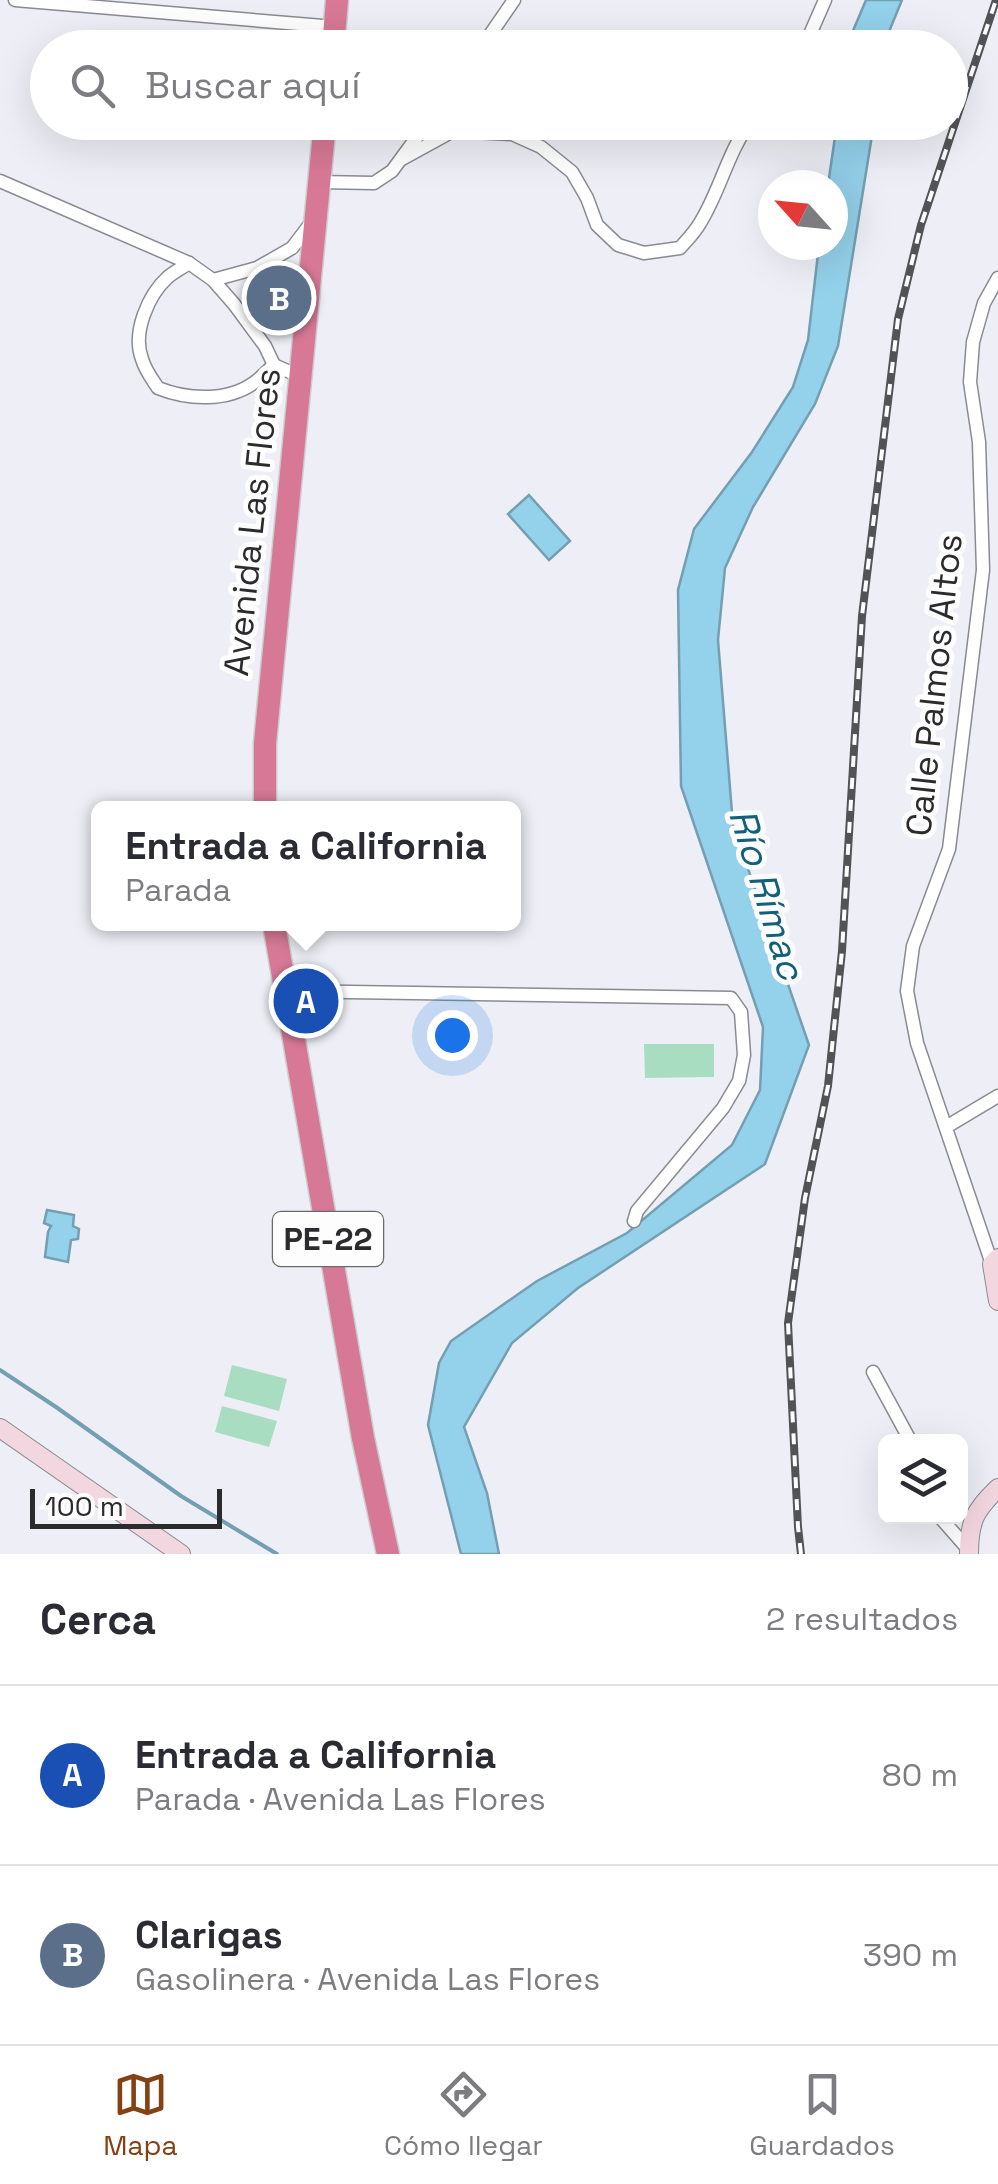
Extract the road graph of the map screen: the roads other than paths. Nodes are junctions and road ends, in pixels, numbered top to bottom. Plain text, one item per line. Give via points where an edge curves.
1 (15, 0) edge
2 (337, 0) edge
3 (514, 0) edge
4 (825, 0) edge
5 (274, 30) edge
6 (335, 30) edge
7 (493, 30) edge
8 (812, 30) edge
9 (323, 140) edge
10 (415, 140) edge
11 (435, 140) edge
12 (525, 140) edge
13 (739, 140) edge
14 (402, 159) junction
15 (0, 181) edge
16 (319, 182) junction
17 (316, 218) junction
18 (189, 264) junction
19 (998, 278) edge
20 (213, 280) junction
21 (274, 365) junction
22 (301, 378) junction
23 (982, 578) junction
24 (998, 581) edge
25 (266, 801) edge
26 (275, 931) edge
27 (285, 991) junction
28 (998, 1096) edge
29 (946, 1126) junction
30 (634, 1221) dead end
31 (995, 1261) edge
32 (998, 1302) edge
33 (873, 1372) dead end
34 (0, 1428) edge
35 (906, 1434) edge
36 (998, 1488) edge
37 (946, 1524) edge
38 (969, 1551) edge
39 (181, 1554) edge
40 (388, 1554) edge

1 - 5 street
2 - 6 highway
3 - 7 street
4 - 8 street
9 - 16 highway, Avenida Las Flores
10 - 14 street
11 - 14 street
12 - 13 street via 572,172 597,226 618,245 644,253 680,248 699,226
14 - 16 street via 374,183
15 - 18 street
16 - 17 highway, Avenida Las Flores
17 - 20 street via 292,248 256,268
17 - 22 highway, Avenida Las Flores
18 - 20 street
18 - 21 street via 156,292 140,328 141,358 158,388 190,398 226,395
19 - 23 street, Calle Palmos Altos via 973,342 970,382 979,442
20 - 21 street
21 - 22 street
22 - 25 highway, Avenida Las Flores via 265,743
23 - 24 street
23 - 29 street, Calle Palmos Altos via 950,849 913,946 908,991 916,1043
26 - 27 highway, PE-22
27 - 30 street via 731,998 740,1012 739,1081
27 - 40 highway, PE-22
28 - 29 street
29 - 31 street, Calle Palmos Altos
31 - 32 street
33 - 35 street
34 - 39 street
36 - 38 street via 974,1516
37 - 38 street

